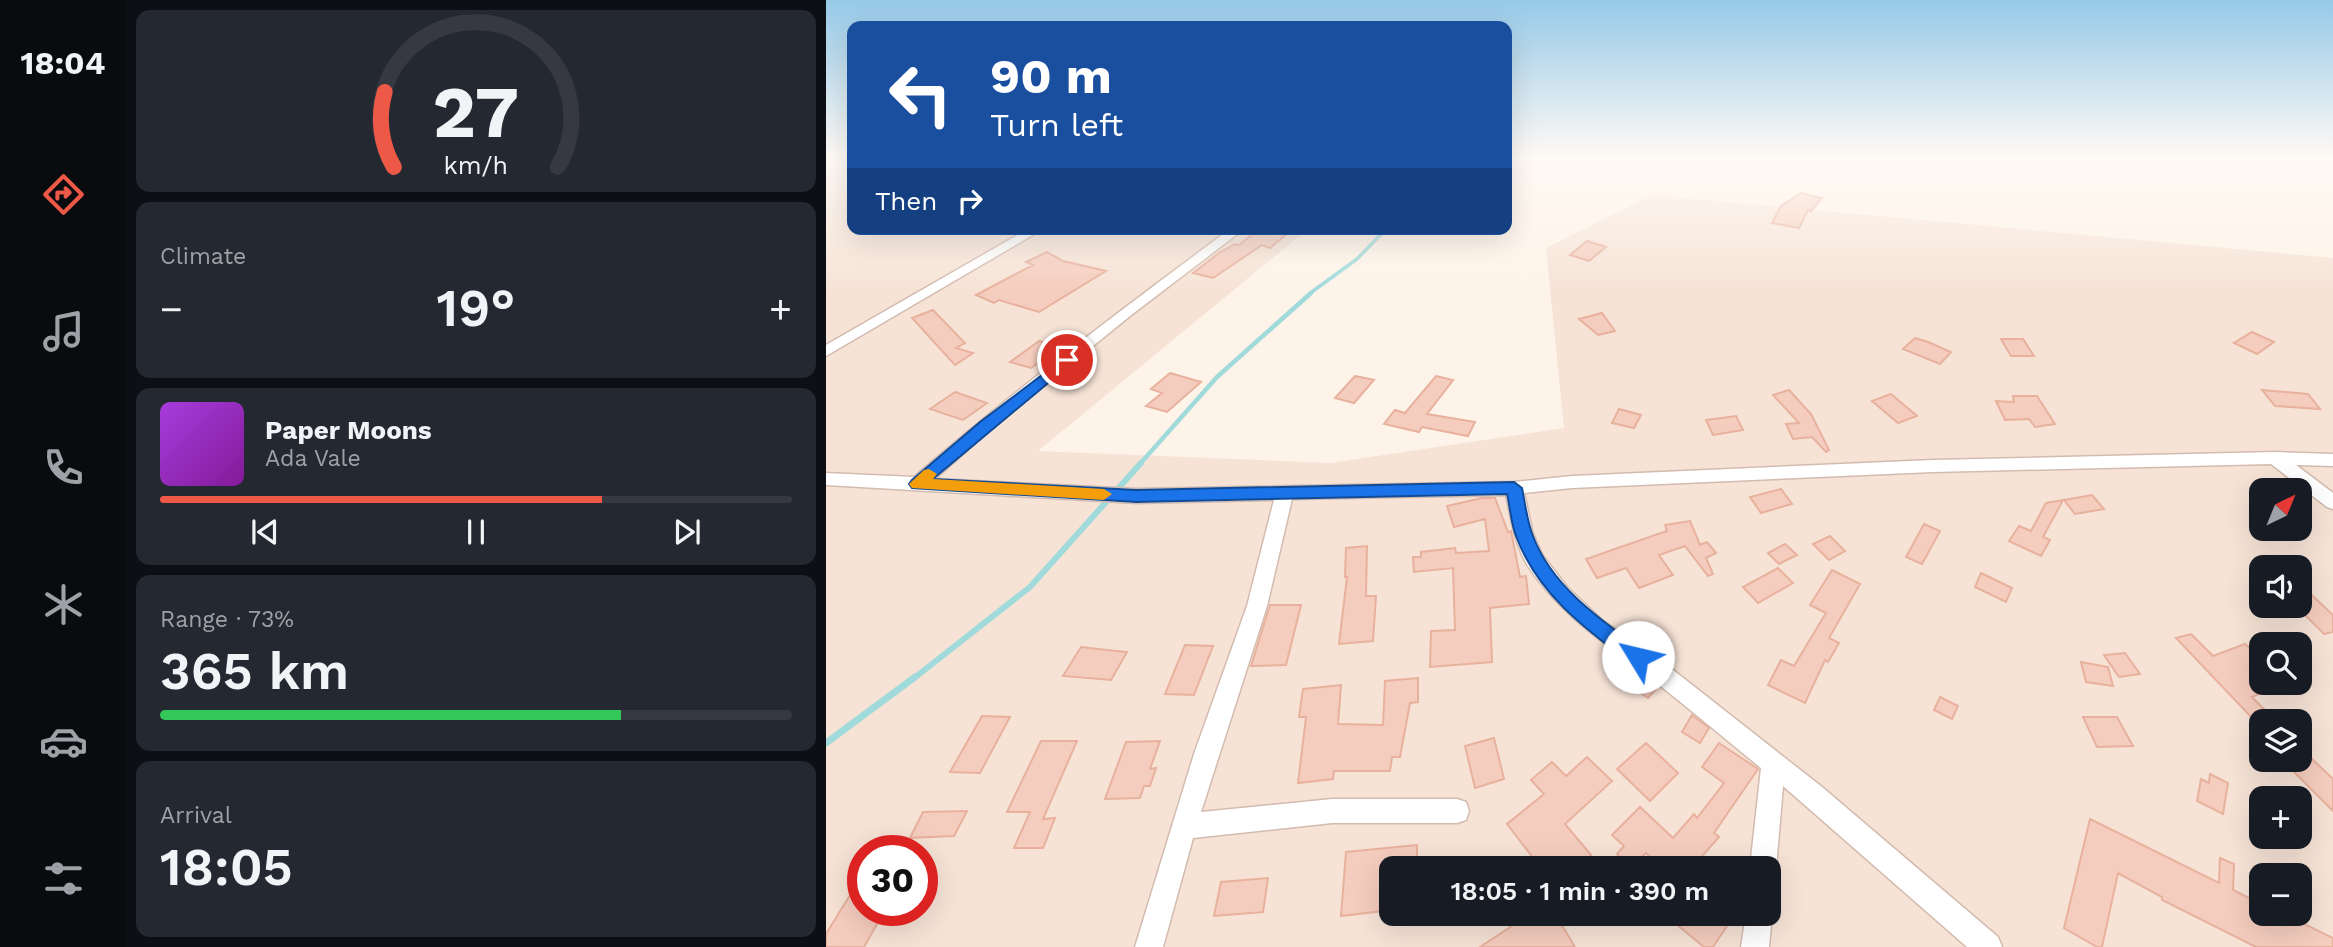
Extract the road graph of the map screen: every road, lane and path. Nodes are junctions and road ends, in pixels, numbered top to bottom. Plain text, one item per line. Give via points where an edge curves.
1 (1027, 235) edge
2 (1230, 235) edge
3 (826, 351) edge
4 (2275, 458) junction
5 (2333, 460) edge
6 (826, 479) edge
7 (918, 484) junction
8 (1514, 488) junction
9 (1285, 493) junction
10 (2333, 502) edge
11 (1773, 764) junction
12 (1457, 811) dead end
13 (1185, 826) junction
14 (1764, 856) edge
15 (1758, 926) edge
16 (1149, 947) edge
17 (1755, 947) edge
18 (1988, 947) edge

1 - 3 street
2 - 7 street via 1125,313
4 - 5 street
4 - 8 street via 1933,466
4 - 10 street
6 - 7 street
7 - 9 street via 1136,496
8 - 9 street
8 - 11 street via 1535,560 1560,593 1595,626
9 - 13 street via 1257,606
11 - 14 street
11 - 18 street
12 - 13 street via 1332,811
13 - 16 street
15 - 17 street

